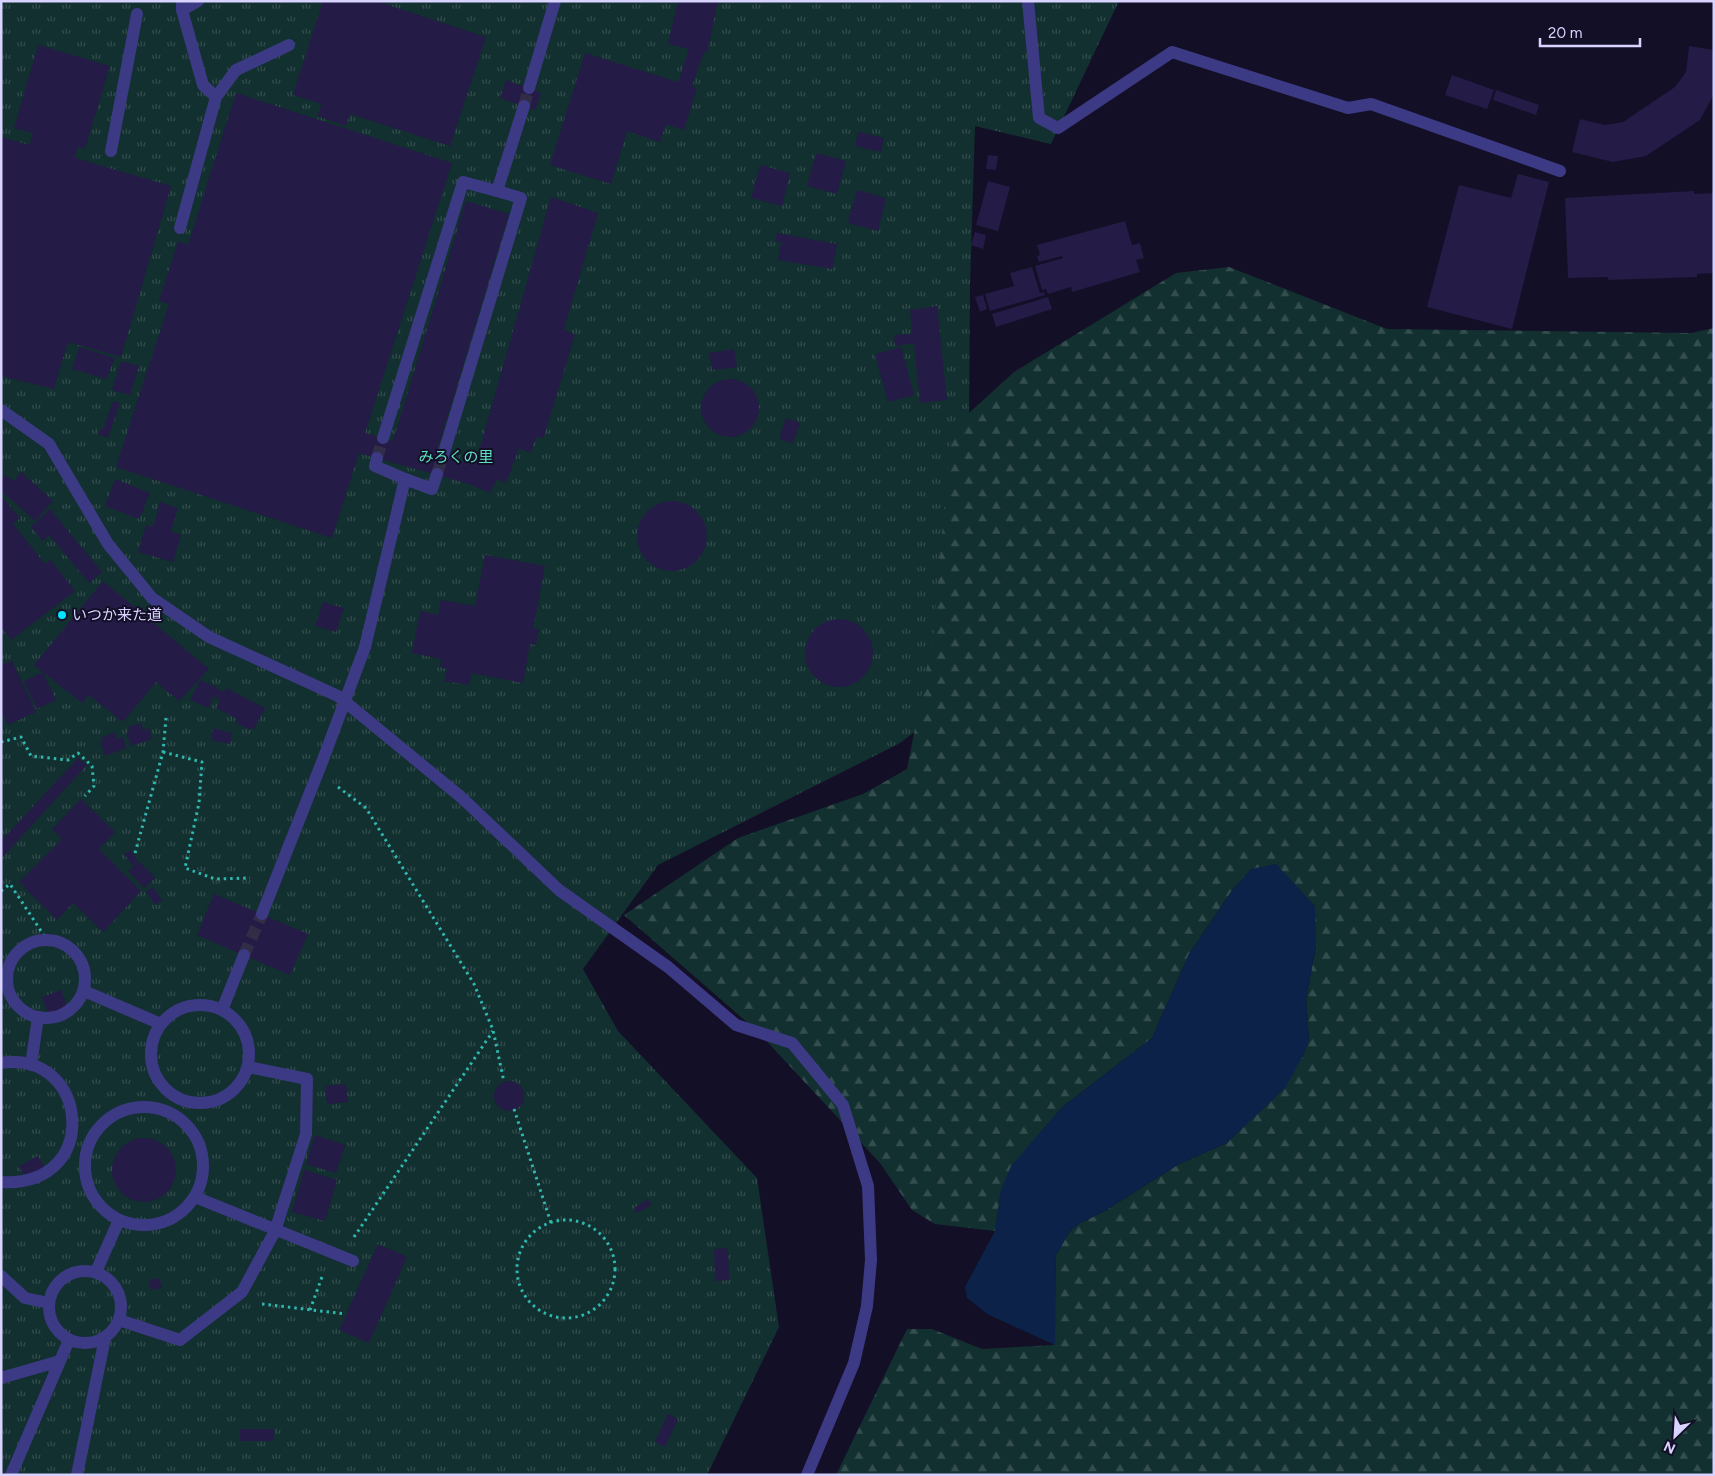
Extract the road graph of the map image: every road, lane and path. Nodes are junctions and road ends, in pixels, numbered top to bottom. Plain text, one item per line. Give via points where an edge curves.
1 (198, 1) edge
2 (1028, 1) edge
3 (552, 2) edge
4 (182, 5) edge
5 (137, 14) dead end
6 (289, 45) dead end
7 (529, 88) tunnel mouth
8 (216, 97) junction
9 (524, 106) tunnel mouth
10 (111, 151) dead end
11 (1560, 171) dead end
12 (497, 192) junction
13 (180, 228) dead end
14 (1, 410) edge
15 (383, 438) tunnel mouth
16 (443, 456) tunnel mouth
17 (377, 458) dead end
18 (437, 474) tunnel mouth
19 (405, 478) junction
20 (166, 718) dead end
21 (1, 742) edge
22 (163, 752) junction
23 (318, 772) junction
24 (85, 796) dead end
25 (135, 853) dead end
26 (276, 876) junction
27 (1, 891) edge
28 (262, 914) tunnel mouth
29 (47, 940) junction
30 (244, 955) tunnel mouth
31 (84, 991) junction
32 (222, 1010) junction
33 (38, 1017) junction
34 (161, 1024) junction
35 (493, 1030) junction
36 (1, 1063) edge
37 (31, 1065) junction
38 (248, 1067) junction
39 (504, 1082) dead end
40 (180, 1099) junction
41 (514, 1109) dead end
42 (173, 1115) junction
43 (71, 1135) junction
44 (89, 1144) junction
45 (1, 1182) edge
46 (195, 1197) junction
47 (119, 1220) junction
48 (551, 1223) junction
49 (275, 1231) junction
50 (336, 1255) junction
51 (353, 1261) dead end
52 (96, 1272) junction
53 (1, 1276) edge
54 (228, 1302) junction
55 (49, 1303) junction
56 (310, 1310) junction
57 (346, 1314) dead end
58 (120, 1320) junction
59 (105, 1338) junction
60 (69, 1340) junction
61 (60, 1361) junction
62 (1, 1378) edge
63 (11, 1475) edge
64 (77, 1475) edge
65 (807, 1475) edge

1 - 4 street
2 - 11 street via 1039,118 1058,128 1172,52 1348,108 1371,104
3 - 7 street
4 - 8 street via 203,84
5 - 10 street
6 - 8 street via 236,70
8 - 13 street
9 - 12 street
12 - 15 street via 463,182
12 - 16 street via 521,198
14 - 65 street via 49,444 108,544 152,598 209,637 338,696 461,797 559,890 668,967 736,1025 792,1043 843,1105 868,1186 871,1260 867,1306 854,1363
17 - 19 street via 375,466
18 - 19 street via 432,489
19 - 23 street, bridge via 366,647
20 - 22 path
21 - 24 path via 21,737 30,756 68,760 78,753 92,766 94,786
22 - 25 path
22 - 26 path via 202,762 199,803 185,868 215,880
23 - 26 street
23 - 35 path via 366,808 474,984
26 - 28 street
27 - 29 path via 10,884
29 - 31 street via 66,945 76,953 86,978
29 - 33 street via 18,950 7,973 11,998 19,1008
30 - 32 street
31 - 33 street via 69,1012 57,1018
31 - 34 street
32 - 34 street via 205,1005 188,1006 172,1013
32 - 38 street via 245,1034 250,1050
33 - 37 street
34 - 40 street via 153,1037 150,1052 152,1068 159,1082
35 - 39 path
35 - 50 path
36 - 37 street via 14,1061
37 - 43 street via 50,1074 64,1089 72,1107
38 - 40 street via 240,1083 228,1095 199,1103
38 - 49 street via 307,1079 306,1134
40 - 42 street
41 - 48 path
42 - 44 street via 154,1108 134,1108 116,1114 100,1126
42 - 46 street via 188,1126 204,1161
43 - 44 street
43 - 45 street via 68,1148 40,1177 20,1183
44 - 47 street via 85,1163 87,1183 96,1201
46 - 47 street via 183,1211 167,1221 148,1226
46 - 49 street
47 - 52 street
48 - 48 path via 566,1220 589,1226 607,1241 614,1256 616,1271 609,1293 593,1310 578,1318 545,1314 531,1304 522,1291 517,1274 518,1258 525,1242 536,1230
49 - 50 street
49 - 54 street via 242,1292
50 - 51 street
50 - 56 path
52 - 55 street via 86,1270 64,1277 55,1286
52 - 58 street via 116,1287 122,1309
53 - 55 street via 25,1298
54 - 56 path
54 - 58 street via 180,1340
55 - 60 street via 52,1322
56 - 57 path
58 - 59 street
59 - 60 street via 82,1344
59 - 64 street
60 - 61 street
61 - 62 street
61 - 63 street

